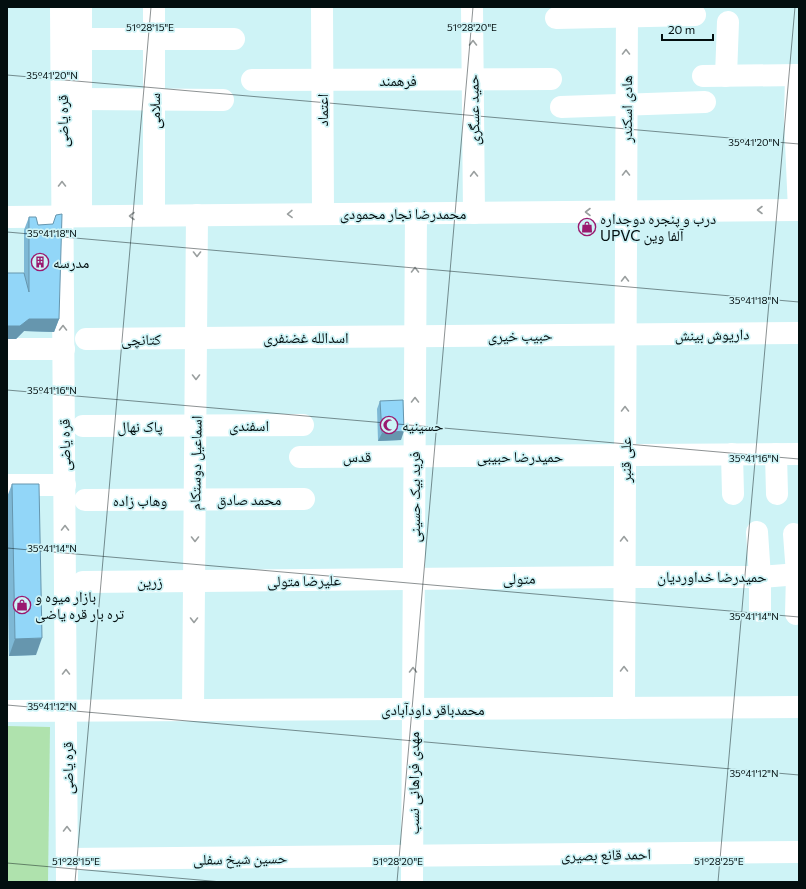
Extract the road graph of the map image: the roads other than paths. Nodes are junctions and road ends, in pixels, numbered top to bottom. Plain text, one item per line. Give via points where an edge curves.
1 (61, 7) edge
2 (81, 7) edge
3 (154, 7) edge
4 (322, 7) edge
5 (472, 7) edge
6 (627, 12) edge
7 (696, 15) dead end
8 (556, 18) dead end
9 (728, 22) dead end
10 (81, 39) junction
11 (154, 39) junction
12 (234, 39) dead end
13 (797, 75) edge
14 (703, 76) dead end
15 (726, 76) junction
16 (473, 79) junction
17 (551, 79) dead end
18 (252, 80) dead end
19 (322, 80) junction
20 (81, 99) junction
21 (154, 100) junction
22 (223, 100) dead end
23 (705, 102) dead end
24 (626, 105) junction
25 (561, 107) dead end
26 (799, 210) edge
27 (626, 212) junction
28 (416, 213) junction
29 (474, 213) junction
30 (323, 214) junction
31 (154, 215) junction
32 (197, 215) junction
33 (72, 216) junction
34 (7, 217) edge
35 (799, 333) edge
36 (625, 334) junction
37 (415, 336) junction
38 (196, 338) junction
39 (86, 340) dead end
40 (7, 349) edge
41 (64, 349) junction
42 (303, 425) dead end
43 (83, 426) dead end
44 (196, 426) junction
45 (732, 454) junction
46 (776, 454) junction
47 (799, 454) edge
48 (625, 455) junction
49 (414, 456) junction
50 (300, 457) dead end
51 (7, 485) edge
52 (65, 485) junction
53 (733, 494) dead end
54 (777, 494) dead end
55 (304, 499) dead end
56 (85, 500) dead end
57 (195, 500) junction
58 (757, 532) dead end
59 (794, 534) dead end
60 (798, 574) edge
61 (624, 576) junction
62 (760, 577) junction
63 (414, 579) junction
64 (194, 581) junction
65 (82, 582) dead end
66 (760, 611) dead end
67 (796, 614) dead end
68 (799, 707) edge
69 (624, 708) junction
70 (413, 709) junction
71 (193, 710) junction
72 (7, 711) edge
73 (66, 711) junction
74 (799, 852) edge
75 (412, 856) junction
76 (67, 859) junction
77 (67, 882) edge
78 (412, 882) edge

33 -> 1 street, قره یاضی
2 - 10 street
3 - 11 street, سلامی
4 - 19 street, اعتماد
16 -> 5 street, حمید عسگری
6 - 7 street
6 - 8 street
24 -> 6 street, هادی اسکندر
9 - 15 street
10 - 11 street
10 - 20 street
11 - 12 street
11 - 21 street, سلامی
13 - 15 street
13 - 26 street via 795,120
14 - 15 street
16 - 17 street, فرهمند
16 - 19 street, فرهمند
29 -> 16 street, حمید عسگری
18 - 19 street, فرهمند
19 - 30 street, اعتماد
20 - 21 street
20 - 33 street
21 - 22 street
21 - 31 street, سلامی
23 - 24 street
24 - 25 street
27 -> 24 street, هادی اسکندر
26 -> 27 street, محمدرضا نجار محمودی
27 -> 29 street, محمدرضا نجار محمودی
36 -> 27 street, علی قنبر
28 - 29 street, محمدرضا نجار محمودی
28 - 30 street, محمدرضا نجار محمودی
37 -> 28 street, فرید بیک حسینی
30 -> 32 street, محمدرضا نجار محمودی
31 - 32 street, محمدرضا نجار محمودی
31 -> 33 street, محمدرضا نجار محمودی
32 -> 38 street, اسماعیل دوستکام
33 - 34 street, محمدرضا نجار محمودی
41 -> 33 street, قره یاضی
35 - 36 street, داریوش بینش
36 - 37 street, حبیب خیری
48 -> 36 street, علی قنبر
37 - 38 street, اسدالله غضنفری
49 -> 37 street, فرید بیک حسینی
38 - 39 street, کتانچی
38 -> 44 street, اسماعیل دوستکام
40 - 41 street
41 - 52 street, قره یاضی
42 - 44 street, اسفندی
43 - 44 street, پاک نهال
44 - 57 street, اسماعیل دوستکام
45 - 46 street, حمیدرضا حبیبی
45 - 48 street, حمیدرضا حبیبی
45 - 53 street
46 - 47 street, حمیدرضا حبیبی
46 - 54 street
48 - 49 street, حمیدرضا حبیبی
61 -> 48 street, علی قنبر
49 - 50 street, قدس
49 - 63 street, فرید بیک حسینی
51 - 52 street
73 -> 52 street, قره یاضی
55 - 57 street, محمد صادق
56 - 57 street, وهاب زاده
57 -> 64 street, اسماعیل دوستکام
58 - 62 street
59 - 60 street
60 - 62 street, حمیدرضا خداوردیان
60 - 67 street
61 - 62 street, حمیدرضا خداوردیان
61 - 63 street, متولی
69 -> 61 street, علی قنبر
62 - 66 street
63 - 64 street, علیرضا متولی
70 -> 63 street, فرید بیک حسینی
64 - 65 street, زرین
64 -> 71 street, اسماعیل دوستکام
68 - 69 street, محمدباقر داودآبادی
69 - 70 street, محمدباقر داودآبادی
70 - 71 street, محمدباقر داودآبادی
70 - 75 street, مهدی فراهانی نسب
71 - 73 street, محمدباقر داودآبادی
72 - 73 street, محمدباقر داودآبادی
76 -> 73 street, قره یاضی
74 - 75 street, احمد قانع بصیری
75 - 76 street, حسین شیخ سفلی
75 - 78 street, مهدی فراهانی نسب
76 - 77 street, قره یاضی

